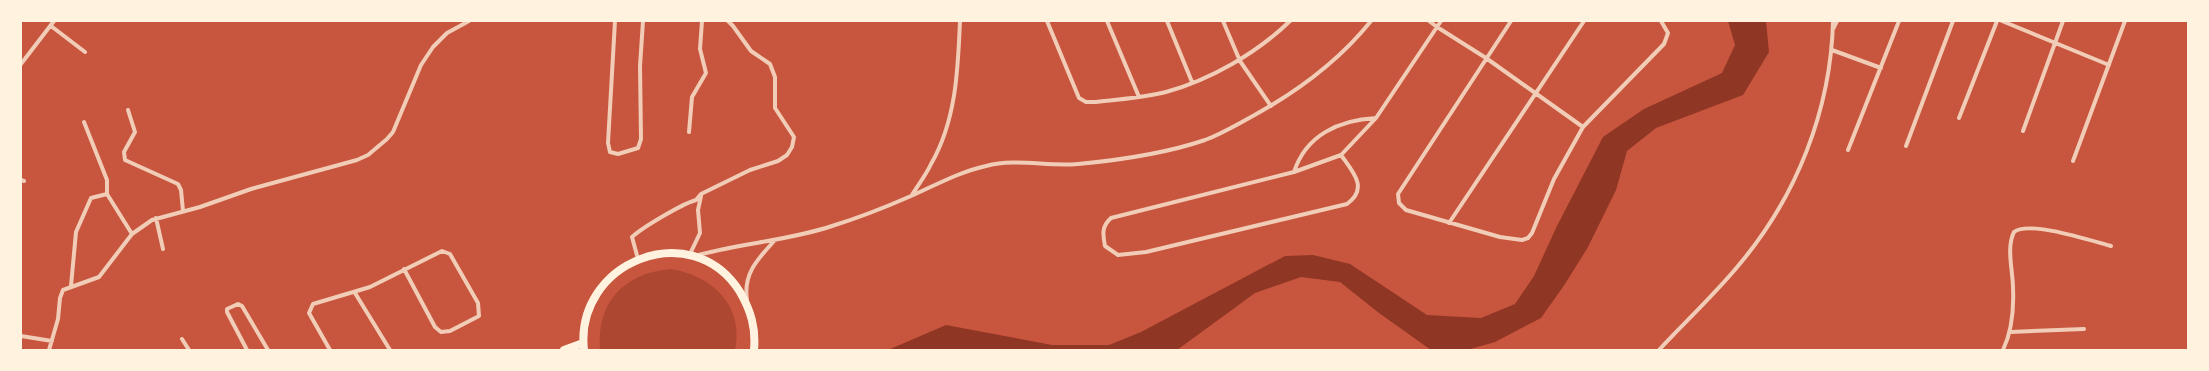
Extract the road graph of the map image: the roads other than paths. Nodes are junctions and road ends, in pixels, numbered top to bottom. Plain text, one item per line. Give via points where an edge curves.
1 (54, 21) edge
2 (469, 21) edge
3 (615, 21) edge
4 (643, 21) edge
5 (702, 21) edge
6 (728, 21) edge
7 (960, 21) edge
8 (1047, 21) edge
9 (1107, 21) edge
10 (1167, 21) edge
11 (1222, 21) edge
12 (1290, 21) edge
13 (1371, 21) edge
14 (1429, 21) edge
15 (1442, 21) edge
16 (1511, 21) edge
17 (1584, 21) edge
18 (1661, 21) edge
19 (1833, 21) edge
20 (1837, 21) edge
21 (1899, 21) edge
22 (1953, 21) edge
23 (1997, 21) edge
24 (2002, 21) edge
25 (2063, 21) edge
26 (2125, 21) edge
27 (51, 26) junction
28 (1437, 28) junction
29 (1833, 29) junction
30 (2054, 43) junction
31 (1832, 50) junction
32 (85, 52) dead end
33 (1486, 58) junction
34 (1240, 61) junction
35 (21, 64) edge
36 (2109, 65) junction
37 (1881, 68) junction
38 (1192, 82) junction
39 (1536, 93) junction
40 (1139, 97) junction
41 (1271, 106) junction
42 (128, 110) dead end
43 (1376, 118) junction
44 (1959, 118) dead end
45 (84, 122) dead end
46 (1584, 127) junction
47 (689, 132) dead end
48 (2023, 132) dead end
49 (1906, 146) dead end
50 (1848, 150) dead end
51 (1341, 156) junction
52 (2073, 161) dead end
53 (1294, 172) junction
54 (107, 194) junction
55 (701, 194) junction
56 (912, 196) junction
57 (183, 211) junction
58 (156, 218) junction
59 (1449, 223) junction
60 (132, 234) junction
61 (775, 240) junction
62 (2111, 246) dead end
63 (164, 249) dead end
64 (691, 256) junction
65 (638, 259) junction
66 (404, 270) junction
67 (71, 286) junction
68 (356, 293) junction
69 (749, 307) junction
70 (2084, 329) dead end
71 (2010, 332) junction
72 (21, 336) edge
73 (182, 339) dead end
74 (52, 341) junction
75 (584, 346) edge
76 (49, 350) edge
77 (189, 350) edge
78 (247, 350) edge
79 (268, 350) edge
80 (330, 350) edge
81 (390, 350) edge
82 (564, 350) edge
83 (754, 350) edge
84 (1659, 350) edge
85 (2003, 350) edge

1 - 27 street
2 - 57 street via 447,33 433,47 422,65 392,132 368,155 251,188
3 - 4 street via 608,143 610,152 618,154 638,148 641,139 640,66
5 - 47 street via 700,49 706,73 692,97
6 - 55 street via 751,51 770,64 775,77 775,108 794,137 792,147 778,161 750,170
7 - 56 street via 953,104 932,164
8 - 40 street via 1080,98 1086,102 1096,102
9 - 40 street
10 - 38 street
11 - 34 street
12 - 34 street
13 - 41 street via 1321,73
14 - 28 street
15 - 28 street
16 - 33 street
17 - 39 street
18 - 46 street via 1668,33 1664,44
19 - 29 street
20 - 29 street
21 - 37 street
22 - 49 street
23 - 44 street
24 - 30 street
25 - 30 street
26 - 36 street
27 - 32 street
27 - 35 street
28 - 33 street
28 - 43 street
29 - 31 street
30 - 36 street
30 - 48 street
31 - 37 street
31 - 84 street via 1823,105 1809,148 1771,221 1738,266
33 - 39 street
33 - 59 street via 1398,194 1399,202 1406,210
34 - 38 street
34 - 41 street
36 - 52 street
37 - 50 street
38 - 40 street via 1166,92
39 - 46 street
39 - 59 street
41 - 56 street via 1225,132 1169,150 1076,164 997,163 950,177
42 - 57 street via 135,134 124,152 124,160 178,184
43 - 51 street
43 - 53 street via 1345,121 1332,129 1311,144 1297,162
45 - 54 street via 107,180
46 - 59 street via 1554,179 1528,238 1522,240 1500,236
51 - 53 street
51 - 53 street via 1355,175 1358,184 1358,192 1347,204 1146,252 1118,255 1105,246 1102,232 1110,218
54 - 60 street
54 - 67 street via 91,198 78,225 73,247
55 - 64 street via 698,210 700,233
55 - 65 street via 696,200 677,208 632,237
56 - 61 street via 830,227
57 - 58 street
58 - 60 street
58 - 63 street
60 - 67 street via 99,277
61 - 64 street via 719,248
61 - 69 street via 758,259 747,278
62 - 71 street via 2052,230 2020,229 2014,232 2010,242 2013,289
64 - 65 main road via 672,253
64 - 69 main road via 710,264 733,282
65 - 75 main road via 619,269 604,284 592,302 585,322
66 - 66 street via 446,251 478,303 479,316 450,331 440,332
66 - 68 street
67 - 74 street via 63,290 60,298
68 - 80 street via 317,302 309,310
68 - 81 street
69 - 83 main road via 755,334
70 - 71 street
71 - 85 street
72 - 74 street
73 - 77 street
74 - 76 street
75 - 82 main road
78 - 79 street via 227,312 227,309 238,304 242,306

